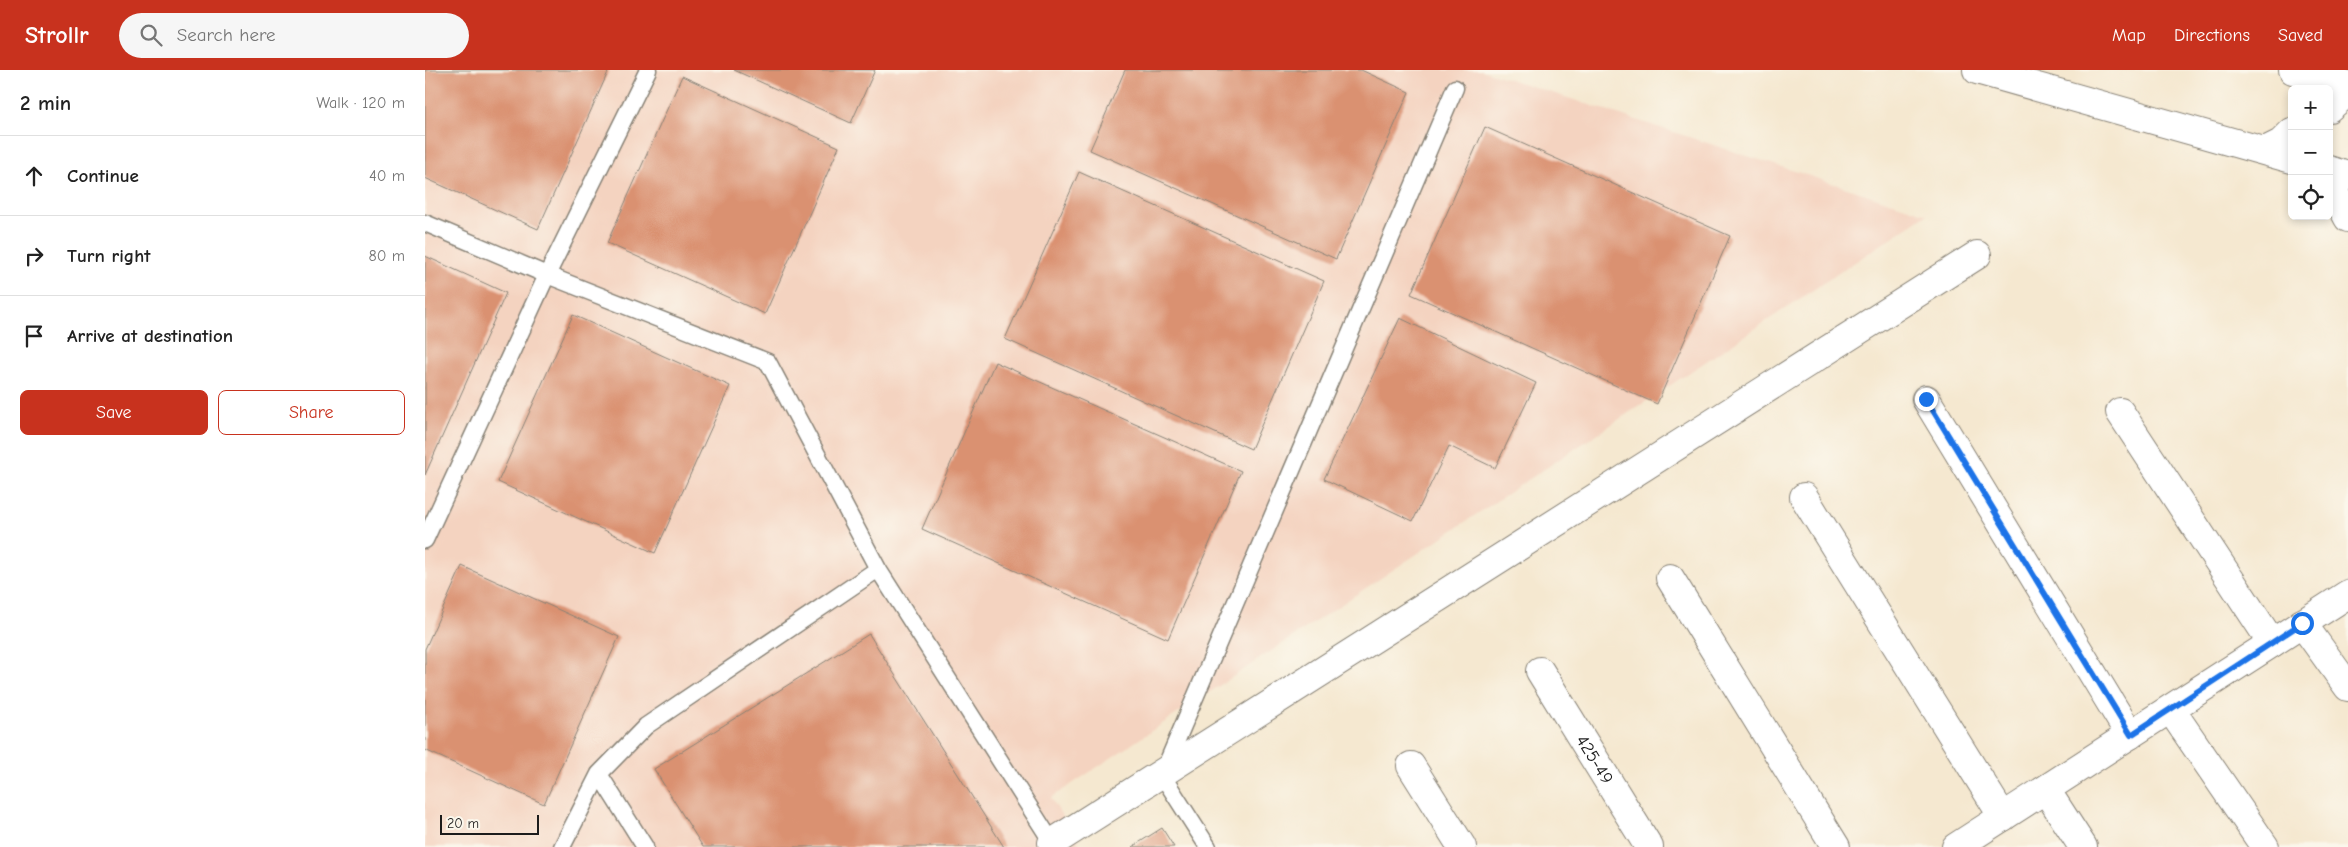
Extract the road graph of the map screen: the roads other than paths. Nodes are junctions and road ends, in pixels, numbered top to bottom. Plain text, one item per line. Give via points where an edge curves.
1 (648, 70) edge
2 (1977, 70) edge
3 (2283, 70) edge
4 (2293, 70) edge
5 (2340, 82) edge
6 (2294, 85) edge
7 (1455, 88) dead end
8 (2333, 99) edge
9 (2288, 136) edge
10 (2265, 151) junction
11 (2288, 158) edge
12 (2333, 172) edge
13 (2330, 175) edge
14 (2348, 176) edge
15 (2348, 218) edge
16 (425, 224) edge
17 (1977, 255) dead end
18 (547, 275) junction
19 (1926, 399) dead end
20 (2120, 412) dead end
21 (1804, 497) dead end
22 (425, 540) edge
23 (878, 569) junction
24 (1670, 578) dead end
25 (2348, 594) edge
26 (2302, 623) junction
27 (2272, 643) junction
28 (1540, 671) dead end
29 (2348, 687) edge
30 (2171, 710) junction
31 (2131, 735) junction
32 (1411, 766) dead end
33 (599, 774) junction
34 (1162, 775) junction
35 (2046, 790) junction
36 (2003, 817) junction
37 (1054, 845) edge
38 (562, 847) edge
39 (645, 847) edge
40 (1209, 847) edge
41 (1462, 847) edge
42 (1649, 847) edge
43 (1836, 847) edge
44 (1956, 847) edge
45 (2083, 847) edge
46 (2265, 847) edge

1 - 18 lane
2 - 10 street
3 - 6 street
4 - 5 street
5 - 8 street
7 - 34 lane
9 - 10 street
10 - 11 street
12 - 14 street
13 - 15 street via 2333,190
16 - 18 lane
17 - 34 street
18 - 22 lane
18 - 23 lane via 769,362
19 - 31 street
20 - 27 street
21 - 36 street
23 - 33 lane via 646,726
23 - 37 lane
24 - 43 street
25 - 26 street
26 - 27 street
26 - 29 street
27 - 30 street
28 - 42 street, 425-49
30 - 31 street
30 - 46 street
31 - 35 street
32 - 41 street
33 - 38 lane
33 - 39 lane
34 - 37 street
34 - 40 lane
35 - 36 street
35 - 45 street
36 - 44 street

